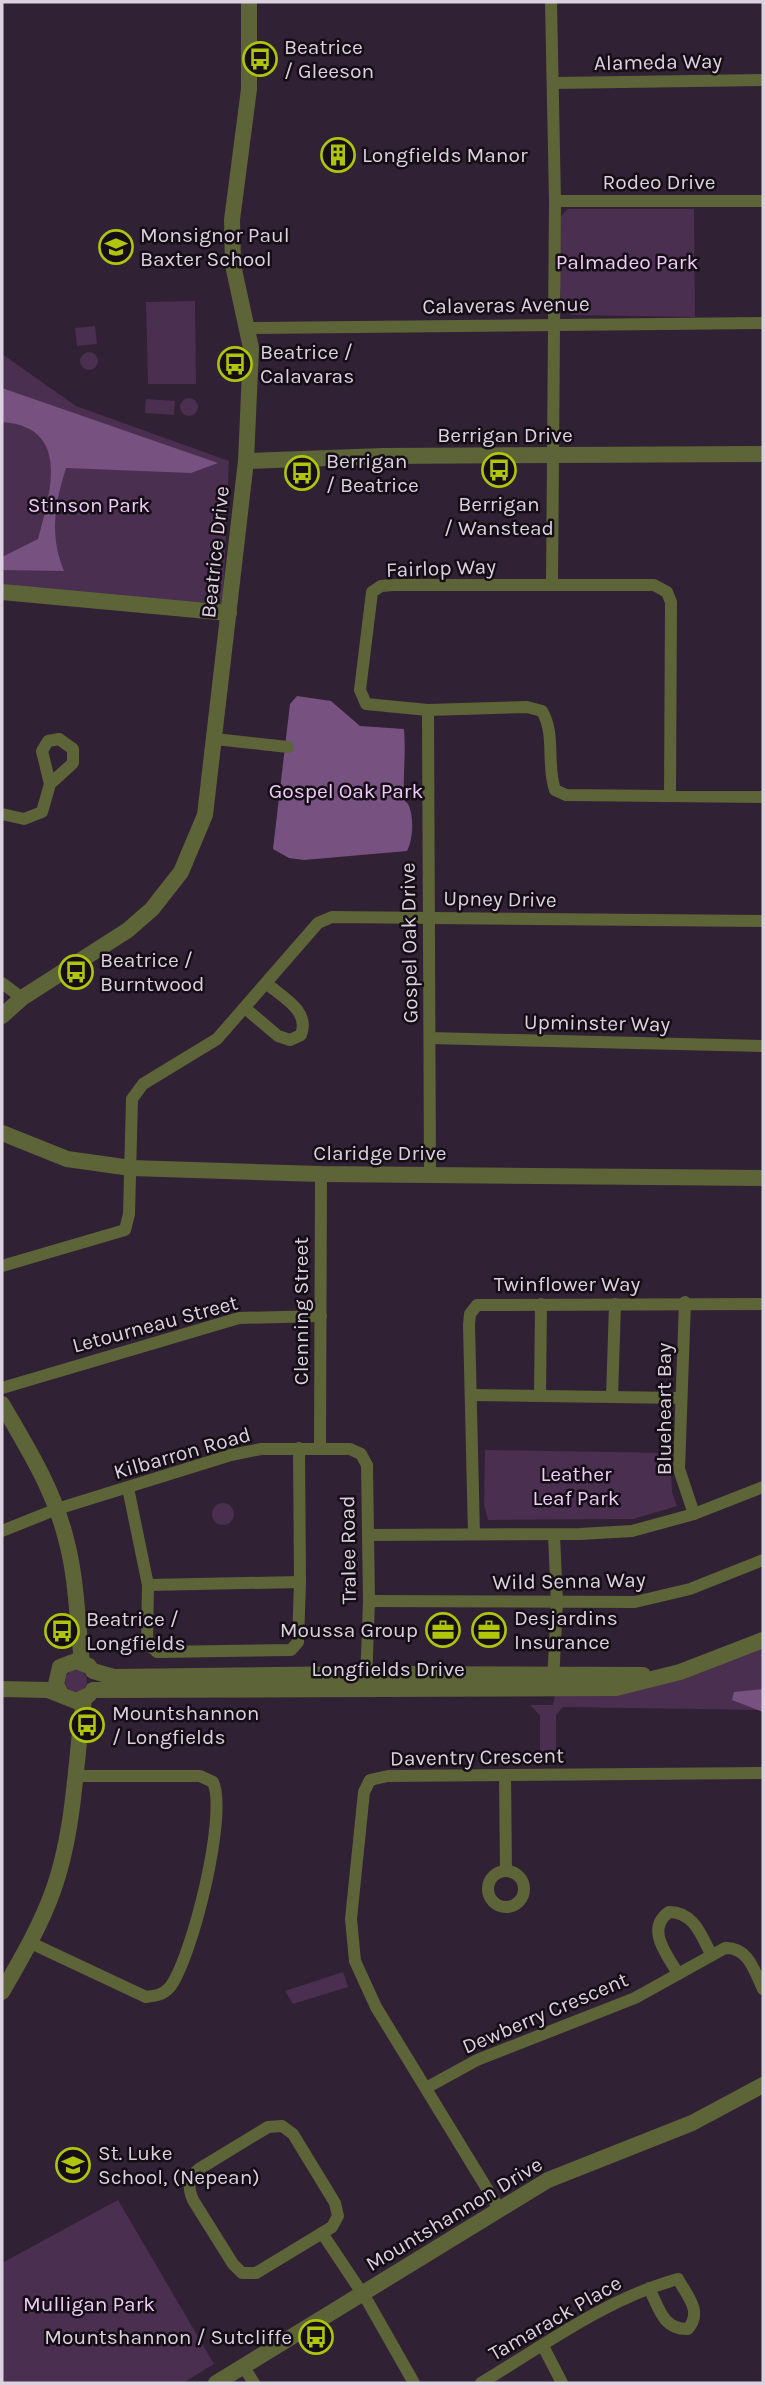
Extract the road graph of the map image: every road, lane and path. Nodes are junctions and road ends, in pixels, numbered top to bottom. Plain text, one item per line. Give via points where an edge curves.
1 (249, 2) edge
2 (551, 2) edge
3 (763, 80) edge
4 (553, 83) junction
5 (555, 201) junction
6 (763, 201) edge
7 (553, 323) junction
8 (763, 323) edge
9 (248, 328) junction
10 (763, 454) edge
11 (551, 456) junction
12 (246, 461) junction
13 (552, 585) junction
14 (2, 592) edge
15 (229, 613) junction
16 (428, 710) junction
17 (215, 739) junction
18 (288, 747) dead end
19 (50, 784) dead end
20 (670, 796) junction
21 (763, 797) edge
22 (2, 814) edge
23 (429, 917) junction
24 (763, 921) edge
25 (2, 982) edge
26 (267, 984) junction
27 (22, 998) junction
28 (245, 1008) junction
29 (2, 1016) edge
30 (430, 1038) junction
31 (763, 1046) edge
32 (2, 1133) edge
33 (131, 1168) junction
34 (321, 1174) junction
35 (430, 1174) junction
36 (763, 1178) edge
37 (2, 1266) edge
38 (685, 1302) junction
39 (541, 1304) junction
40 (615, 1304) junction
41 (763, 1304) edge
42 (321, 1316) junction
43 (2, 1388) edge
44 (471, 1395) junction
45 (540, 1396) junction
46 (612, 1397) junction
47 (680, 1398) junction
48 (2, 1404) edge
49 (320, 1447) junction
50 (299, 1448) junction
51 (360, 1454) joint
52 (763, 1487) edge
53 (128, 1488) junction
54 (57, 1509) junction
55 (694, 1514) junction
56 (2, 1531) edge
57 (474, 1534) junction
58 (368, 1535) junction
59 (554, 1535) junction
60 (763, 1560) edge
61 (300, 1582) junction
62 (148, 1585) junction
63 (369, 1601) junction
64 (557, 1603) junction
65 (76, 1612) junction
66 (763, 1640) edge
67 (88, 1666) junction
68 (61, 1668) junction
69 (2, 1680) edge
70 (366, 1682) junction
71 (553, 1682) junction
72 (2, 1689) edge
73 (88, 1695) junction
74 (63, 1696) junction
75 (77, 1755) junction
76 (763, 1773) edge
77 (505, 1775) junction
78 (76, 1776) junction
79 (506, 1871) dead end
80 (31, 1943) junction
81 (711, 1954) junction
82 (678, 1974) junction
83 (763, 1989) edge
84 (2, 1992) edge
85 (763, 2085) edge
86 (426, 2088) junction
87 (500, 2210) junction
88 (322, 2233) junction
89 (649, 2288) dead end
90 (362, 2293) junction
91 (543, 2346) junction
92 (243, 2367) junction
93 (216, 2383) edge
94 (254, 2383) edge
95 (414, 2383) edge
96 (481, 2383) edge
97 (562, 2383) edge

1 - 9 street, Beatrice Drive via 249,89 232,220 233,265
2 - 4 street
3 - 4 street, Alameda Way
4 - 5 street
5 - 6 street, Rodeo Drive
5 - 7 street
7 - 8 street, Calaveras Avenue
7 - 9 street, Calaveras Avenue
7 - 11 street
9 - 12 street, Beatrice Drive
10 - 11 street, Berrigan Drive
11 - 12 street, Berrigan Drive
11 - 13 street
12 - 15 street, Beatrice Drive
13 - 16 street, Fairlop Way via 393,585 372,593 360,690 366,704
13 - 20 street, Fairlop Way via 654,585 667,592 671,602
14 - 15 street
15 - 17 street, Beatrice Drive
16 - 20 street, Fairlop Way via 527,707 542,711 548,722 555,790 566,795
16 - 23 street, Gospel Oak Drive
17 - 18 street
17 - 27 street, Beatrice Drive via 200,831 168,892 128,930
19 - 22 street via 42,812 24,819
20 - 21 street, Fairlop Way
23 - 24 street, Upney Drive
23 - 26 street, Upney Drive via 332,917 318,923
23 - 30 street, Gospel Oak Drive
25 - 27 street
26 - 28 street, Upney Drive
26 - 28 street via 302,1015 301,1035 290,1040 278,1036
27 - 29 street, Beatrice Drive
28 - 33 street, Upney Drive via 217,1039 143,1084 132,1098
30 - 31 street, Upminster Way
30 - 35 street, Gospel Oak Drive
32 - 33 street, Claridge Drive via 67,1159
33 - 34 street, Claridge Drive
33 - 37 street via 125,1230
34 - 35 street, Claridge Drive
34 - 42 street, Clenning Street
35 - 36 street, Claridge Drive
38 - 40 street, Twinflower Way
38 - 41 street, Twinflower Way
38 - 47 street, Blueheart Bay
39 - 40 street, Twinflower Way
39 - 44 street, Twinflower Way via 488,1304 474,1309 469,1325
39 - 45 street
40 - 46 street
42 - 43 street, Letourneau Street via 239,1318
42 - 49 street, Clenning Street
44 - 45 street
44 - 57 street, Twinflower Way
45 - 46 street
46 - 47 street
47 - 55 street, Blueheart Bay via 679,1469
48 - 54 street
49 - 50 street, Kilbarron Road
49 - 51 street, Kilbarron Road
50 - 53 street, Kilbarron Road via 230,1455
50 - 61 street
51 - 58 street, Tralee Road via 367,1465
52 - 55 street
53 - 54 street, Kilbarron Road
53 - 62 street
54 - 56 street, Kilbarron Road
54 - 65 street via 73,1574
55 - 59 street via 632,1531
57 - 58 street
57 - 59 street
58 - 63 street, Tralee Road
59 - 64 street
60 - 64 street, Wild Senna Way via 661,1598
61 - 62 street
61 - 62 street via 298,1642 291,1650 156,1652 147,1643
63 - 64 street, Wild Senna Way
63 - 70 street, Tralee Road
64 - 71 street
65 - 67 street
65 - 68 street
66 - 71 street, Longfields Drive via 680,1672
67 - 68 street, Longfields Drive
67 - 70 street, Longfields Drive via 114,1677
67 - 73 street
68 - 69 street via 39,1678
68 - 74 street via 56,1684
70 - 71 street, Longfields Drive
70 - 73 street, Longfields Drive
72 - 74 street via 40,1689
73 - 74 street, Longfields Drive
73 - 75 street
74 - 75 street
75 - 78 street
76 - 77 street, Daventry Crescent
77 - 79 street
77 - 86 street, Daventry Crescent via 388,1776 370,1780 364,1792 351,1919 355,1961 372,2000
78 - 80 street via 65,1847
78 - 80 street via 200,1776 213,1782 219,1794 205,1887 170,1987 157,1996 146,1997
80 - 84 street
81 - 82 street, Dewberry Crescent
81 - 82 street via 694,1922 681,1912 669,1912 657,1923 656,1932
81 - 83 street, Dewberry Crescent via 725,1948 743,1952
82 - 86 street, Dewberry Crescent via 635,1998 477,2060
85 - 87 street, Mountshannon Drive via 692,2123 548,2180
86 - 87 street, Daventry Crescent
87 - 90 street, Mountshannon Drive
88 - 88 street via 335,2223 335,2203 293,2134 282,2126 268,2127 190,2179 193,2200 242,2273 256,2273
88 - 90 street
89 - 91 street, Tamarack Place via 611,2303
90 - 92 street, Mountshannon Drive
90 - 95 street
91 - 96 street, Tamarack Place
91 - 97 street
92 - 93 street, Mountshannon Drive
92 - 94 street

